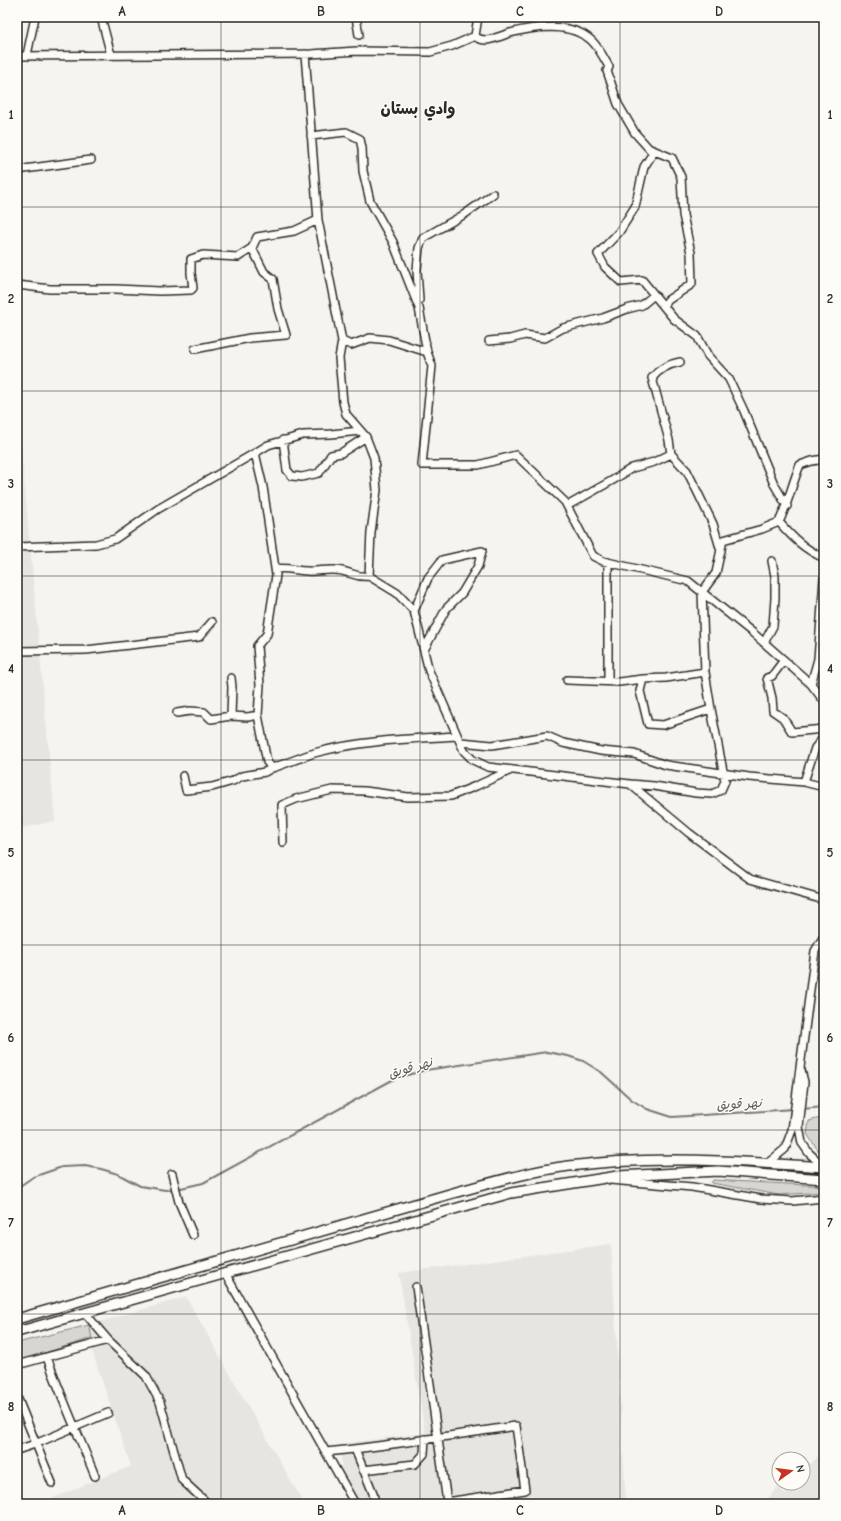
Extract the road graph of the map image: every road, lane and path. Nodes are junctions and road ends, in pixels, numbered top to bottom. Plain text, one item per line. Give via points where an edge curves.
1 (34, 17) edge
2 (101, 17) edge
3 (356, 17) edge
4 (478, 17) edge
5 (359, 36) dead end
6 (475, 36) junction
7 (305, 54) junction
8 (26, 55) junction
9 (111, 55) junction
10 (17, 56) edge
11 (311, 136) junction
12 (650, 149) junction
13 (91, 160) dead end
14 (17, 170) edge
15 (493, 194) dead end
16 (318, 220) junction
17 (252, 248) junction
18 (17, 285) edge
19 (654, 295) junction
20 (664, 306) junction
21 (419, 308) junction
22 (342, 341) junction
23 (489, 341) dead end
24 (195, 349) dead end
25 (427, 352) junction
26 (680, 362) dead end
27 (360, 431) junction
28 (366, 437) junction
29 (283, 440) junction
30 (255, 453) junction
31 (671, 454) junction
32 (824, 458) edge
33 (567, 506) junction
34 (787, 506) junction
35 (779, 522) junction
36 (17, 547) edge
37 (721, 551) junction
38 (824, 558) edge
39 (772, 561) dead end
40 (608, 562) junction
41 (276, 569) junction
42 (369, 576) junction
43 (824, 578) edge
44 (702, 592) junction
45 (414, 611) junction
46 (212, 622) dead end
47 (764, 643) junction
48 (424, 650) junction
49 (17, 651) edge
50 (784, 660) junction
51 (821, 663) edge
52 (705, 672) junction
53 (231, 678) dead end
54 (643, 679) junction
55 (567, 680) dead end
56 (608, 681) junction
57 (811, 684) junction
58 (824, 701) edge
59 (710, 709) junction
60 (177, 713) dead end
61 (231, 716) junction
62 (258, 716) junction
63 (824, 729) edge
64 (824, 737) edge
65 (459, 739) junction
66 (272, 768) junction
67 (511, 770) junction
68 (724, 773) junction
69 (183, 776) dead end
70 (804, 782) junction
71 (630, 784) junction
72 (824, 788) edge
73 (17, 817) edge
74 (17, 823) edge
75 (283, 842) dead end
76 (824, 900) edge
77 (824, 936) edge
78 (801, 1082) junction
79 (768, 1163) junction
80 (824, 1167) edge
81 (173, 1177) dead end
82 (600, 1179) junction
83 (824, 1179) edge
84 (824, 1198) edge
85 (193, 1236) dead end
86 (225, 1272) junction
87 (416, 1287) dead end
88 (85, 1312) junction
89 (17, 1319) edge
90 (17, 1332) edge
91 (108, 1340) junction
92 (47, 1357) junction
93 (17, 1365) edge
94 (17, 1397) edge
95 (108, 1413) dead end
96 (76, 1426) junction
97 (438, 1437) junction
98 (425, 1439) junction
99 (36, 1444) junction
100 (355, 1449) junction
101 (17, 1450) edge
102 (326, 1452) junction
103 (364, 1470) junction
104 (95, 1476) dead end
105 (52, 1482) dead end
106 (208, 1504) edge
107 (354, 1504) edge
108 (375, 1504) edge

1 - 8 street
2 - 9 street
3 - 5 street
4 - 6 street
6 - 7 street via 430,52 356,51
6 - 12 street via 478,39 489,40 520,30 563,27 591,40 609,67 606,71 618,104 635,133
7 - 9 street
7 - 11 street
8 - 9 street
8 - 10 street
11 - 16 street
11 - 21 street via 346,132 360,139 363,171 370,201 393,242
12 - 19 street via 653,153 644,167 635,206 619,232 598,254 605,268 622,282 642,280
12 - 20 street via 672,158 681,177 683,215 691,253 692,284 668,300
13 - 14 street
15 - 21 street via 465,214 423,238 419,248 417,270
16 - 17 street via 294,231 257,237
16 - 22 street
17 - 18 street via 238,257 203,255 191,259 191,290 50,289
17 - 24 street via 264,272 273,279 278,309 286,334
19 - 20 street
19 - 23 street via 642,305 563,328 545,338 525,335
20 - 34 street via 674,319 697,336 708,356 729,379 774,484
21 - 25 street
22 - 25 street via 351,345 370,338 389,340
22 - 27 street via 339,358 343,402 346,414
25 - 33 street via 432,366 422,465 478,465 516,455
26 - 31 street via 658,370 652,378
27 - 28 street
27 - 29 street via 303,435
28 - 29 street via 340,453 331,455 319,472 302,477 292,476 287,470
28 - 42 street via 374,458 377,490 371,532
29 - 30 street via 268,444
30 - 36 street via 158,509 115,538 96,544
30 - 41 street
31 - 33 street via 632,468
31 - 37 street via 686,471 697,491 713,524
32 - 34 street via 800,466
33 - 40 street via 593,556
34 - 35 street
35 - 37 street via 723,540
35 - 38 street via 795,540
37 - 44 street via 716,573
39 - 47 street via 775,576 773,626
40 - 44 street via 688,580
40 - 56 street
41 - 42 street via 287,567 305,571 332,570 360,578
41 - 62 street via 267,634 257,646 260,685
42 - 45 street via 397,593
43 - 51 street
44 - 47 street
44 - 52 street
45 - 48 street
45 - 48 street via 428,578 442,560 482,551 478,566 462,593 446,608
46 - 49 street via 199,638 86,650
47 - 50 street
48 - 65 street via 429,671
50 - 57 street
50 - 63 street via 772,676 767,678 773,710 783,718 792,732
51 - 57 street
52 - 54 street
52 - 59 street
53 - 61 street
54 - 56 street
54 - 59 street via 640,691 648,724 662,725
55 - 56 street
57 - 58 street
59 - 68 street
60 - 61 street via 204,712 211,719
61 - 62 street
62 - 66 street via 267,762
64 - 70 street via 815,748
65 - 66 street via 397,739 367,743 317,752
65 - 67 street via 464,751 473,760 488,767
65 - 68 street via 492,745 547,736 563,743 601,751 634,754 666,765
66 - 69 street via 212,787 186,790
67 - 71 street
67 - 75 street via 451,796 408,797 365,791 332,790 296,799 282,805
68 - 70 street
68 - 71 street via 725,781 721,790 712,794
70 - 72 street
71 - 76 street via 750,879
73 - 74 street
77 - 78 street via 815,951 800,1066
78 - 79 street via 792,1130 785,1148
78 - 80 street via 799,1127 802,1143
79 - 80 main road
79 - 89 main road via 626,1161 568,1166 514,1177 453,1192
81 - 85 street via 179,1202
82 - 83 main road via 718,1171
82 - 84 street via 692,1188 762,1199 792,1201
82 - 86 main road via 511,1193
86 - 88 main road
86 - 102 street
87 - 97 street
88 - 90 main road
88 - 91 street
91 - 92 street
91 - 106 street via 146,1376 160,1402 182,1480
92 - 93 street
92 - 96 street
94 - 99 street
95 - 96 street
96 - 99 street
96 - 104 street
97 - 97 street via 516,1426 526,1490 447,1502
97 - 98 street
98 - 100 street
98 - 103 street via 424,1454 415,1464
99 - 101 street
99 - 105 street
100 - 102 street
100 - 103 street
102 - 107 street
103 - 108 street

